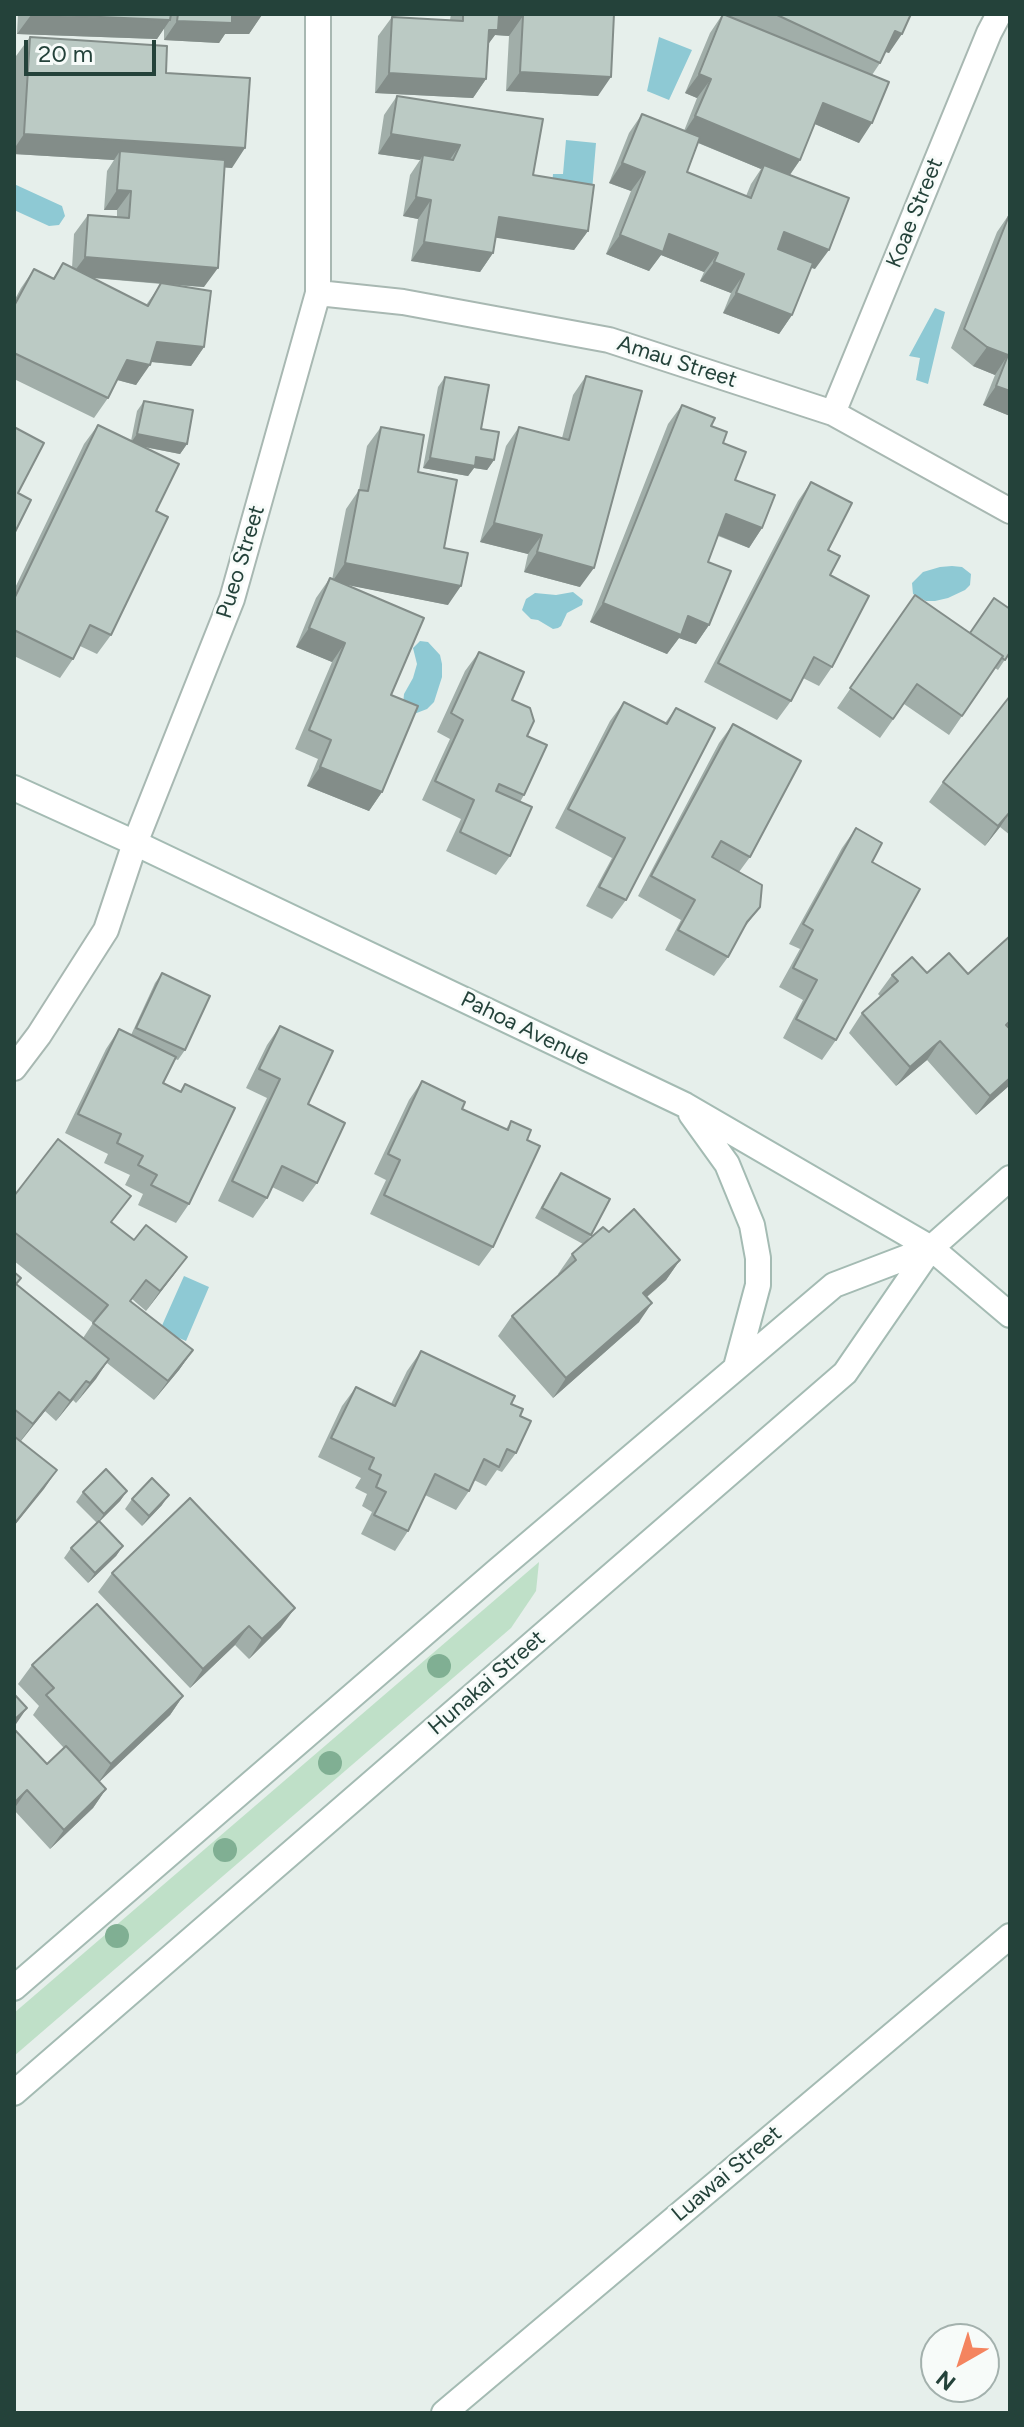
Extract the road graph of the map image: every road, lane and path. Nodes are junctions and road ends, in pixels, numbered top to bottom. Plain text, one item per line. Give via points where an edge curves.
1 (318, 14) edge
2 (999, 14) edge
3 (318, 293) junction
4 (833, 413) junction
5 (1010, 511) edge
6 (14, 788) edge
7 (135, 843) junction
8 (14, 1068) edge
9 (685, 1105) junction
10 (1010, 1178) edge
11 (931, 1248) junction
12 (1010, 1315) edge
13 (736, 1367) junction
14 (1010, 1936) edge
15 (14, 1988) edge
16 (14, 2093) edge
17 (444, 2413) edge

1 - 3 street, Pueo Street
2 - 4 street, Koae Street
3 - 4 street, Amau Street via 403,302 609,340
3 - 7 street, Pueo Street via 232,599
4 - 5 street, Amau Street
6 - 7 street, Pahoa Avenue
7 - 8 street, Pueo Street via 106,930
7 - 9 street, Pahoa Avenue
9 - 11 street, Pahoa Avenue
9 - 13 street via 727,1164 752,1225 758,1285
10 - 11 street, Hunakai Street
11 - 12 street, Pahoa Avenue
11 - 13 street, Hunakai Street via 834,1285
11 - 16 street, Hunakai Street via 845,1373
13 - 15 street, Hunakai Street
14 - 17 street, Luawai Street

